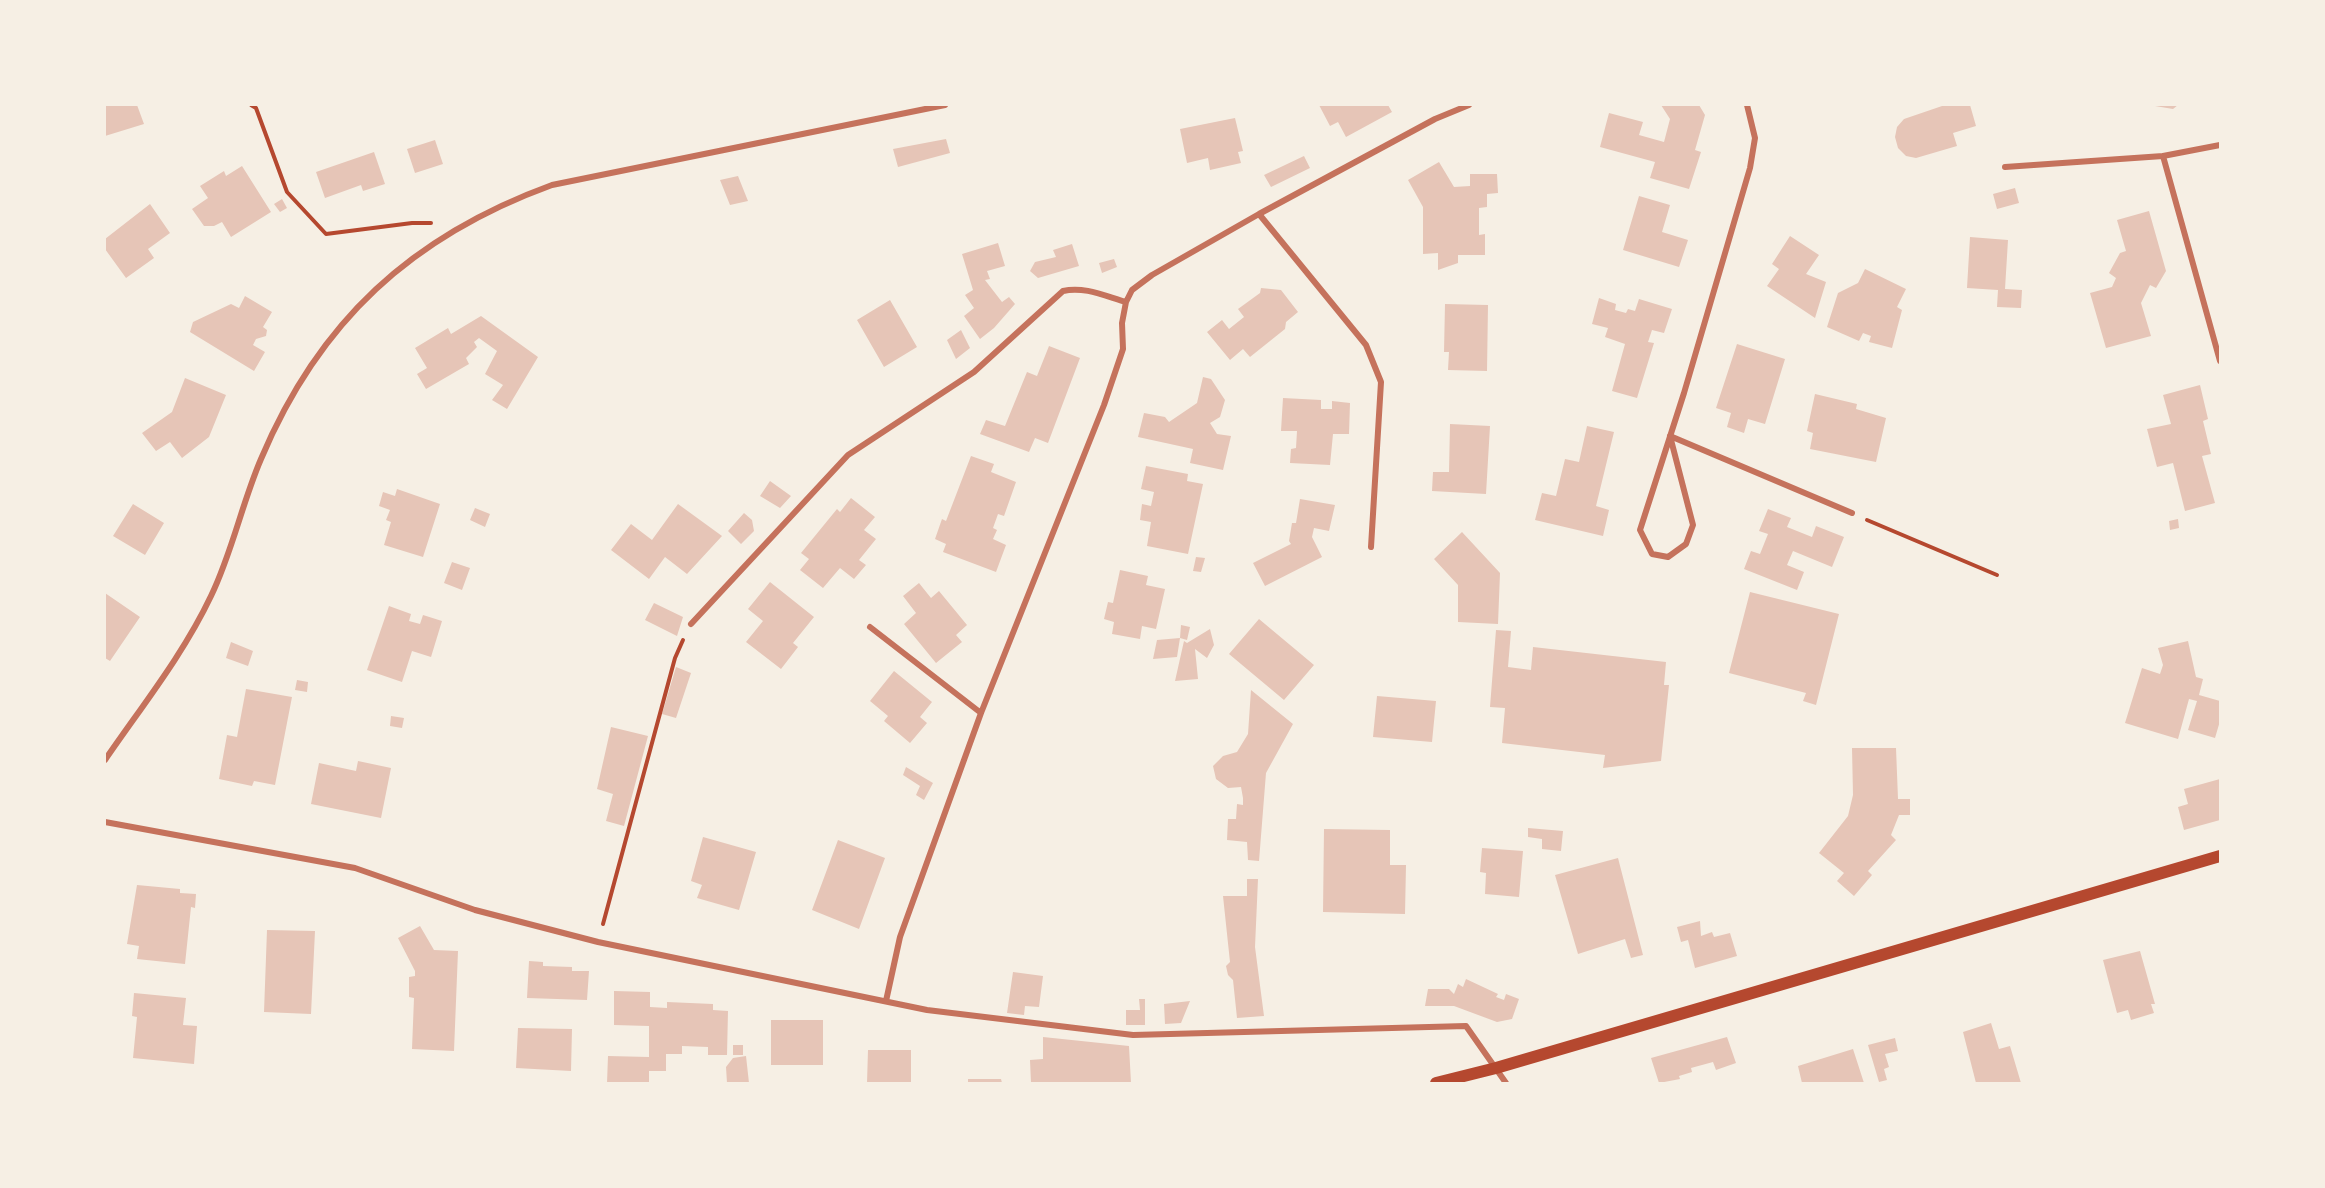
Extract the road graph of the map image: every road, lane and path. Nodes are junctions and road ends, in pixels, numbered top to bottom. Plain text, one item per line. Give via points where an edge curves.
1 (251, 105) edge
2 (945, 105) edge
3 (1469, 105) edge
4 (1747, 105) edge
5 (2220, 145) edge
6 (2163, 156) junction
7 (2005, 167) dead end
8 (1259, 214) junction
9 (412, 222) dead end
10 (1126, 302) junction
11 (2220, 361) edge
12 (1670, 436) junction
13 (1852, 513) joint
14 (1371, 547) dead end
15 (1996, 574) dead end
16 (691, 624) joint
17 (870, 627) dead end
18 (981, 713) junction
19 (105, 759) edge
20 (105, 822) edge
21 (2220, 856) edge
22 (598, 942) junction
23 (886, 1001) junction
24 (1496, 1068) junction
25 (1436, 1083) edge
26 (1506, 1083) edge

1 - 9 path via 256,108 287,192 326,234
2 - 19 street via 552,185 465,223 411,257 324,345 292,395 261,459 212,594 175,662
3 - 8 street via 1435,119
4 - 12 street via 1755,138 1750,168
5 - 6 street
6 - 7 street
6 - 11 street
8 - 10 street via 1152,275 1132,290
8 - 14 street via 1366,345 1381,382
10 - 16 street via 1087,290 1063,291 974,372 848,455
10 - 18 street via 1123,349 1104,405
12 - 12 street via 1693,525 1686,544 1668,557 1652,554 1640,530
12 - 13 street
13 - 15 path
16 - 22 path via 675,658
17 - 18 street
18 - 23 street via 900,937
20 - 22 street via 354,868 475,910
21 - 24 main road
22 - 23 street
23 - 24 street via 927,1010 1133,1035 1466,1026
24 - 25 main road
24 - 26 street

